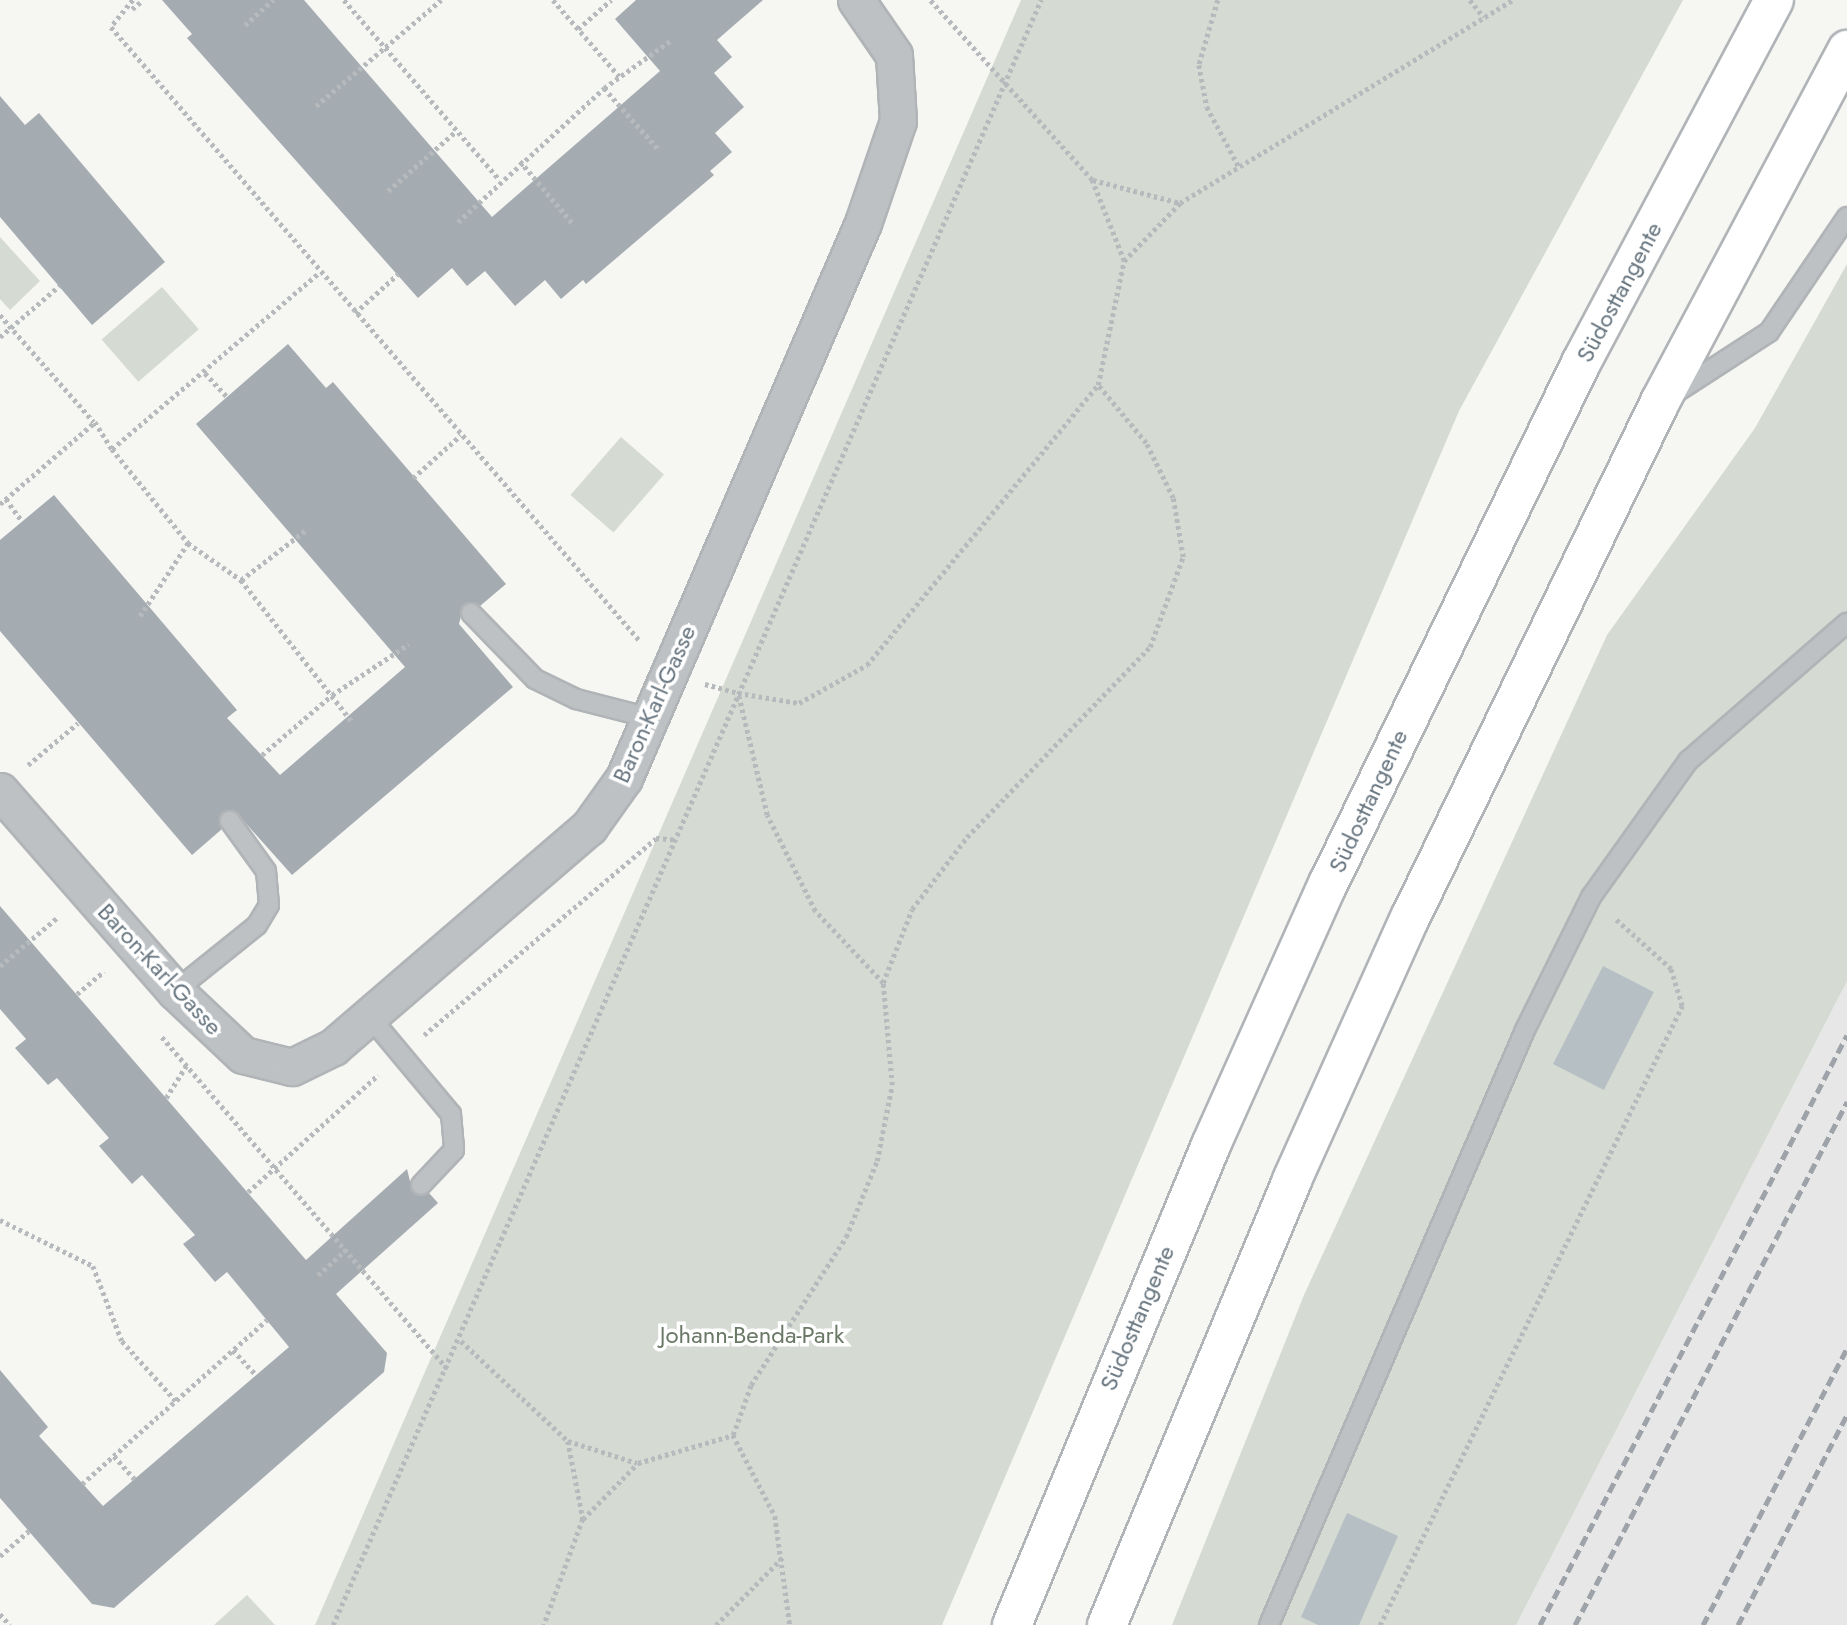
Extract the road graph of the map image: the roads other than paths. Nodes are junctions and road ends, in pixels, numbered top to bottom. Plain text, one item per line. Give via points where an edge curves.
1 (856, 0) edge
2 (1774, 0) edge
3 (1847, 50) edge
4 (1847, 216) edge
5 (1660, 402) junction
6 (471, 613) dead end
7 (1847, 623) edge
8 (650, 718) junction
9 (10, 782) edge
10 (230, 821) dead end
11 (175, 991) junction
12 (369, 1016) junction
13 (421, 1185) dead end
14 (1012, 1625) edge
15 (1107, 1625) edge
16 (1269, 1625) edge

1 - 8 street, Baron-Karl-Gasse via 894,55 898,121 863,223
2 - 14 highway, Südosttangente via 1581,363 1328,884 1210,1145
3 - 5 highway
4 - 5 lane via 1769,332
5 - 15 highway via 1382,980
6 - 8 lane via 535,679 576,699
7 - 16 lane via 1688,761 1591,897 1525,1030
8 - 12 street, Baron-Karl-Gasse via 624,778 589,827
9 - 11 street, Baron-Karl-Gasse via 88,892
10 - 11 lane via 266,871 269,905 257,925
11 - 12 street, Baron-Karl-Gasse via 243,1055 292,1067 333,1047
12 - 13 lane via 451,1114 454,1150

